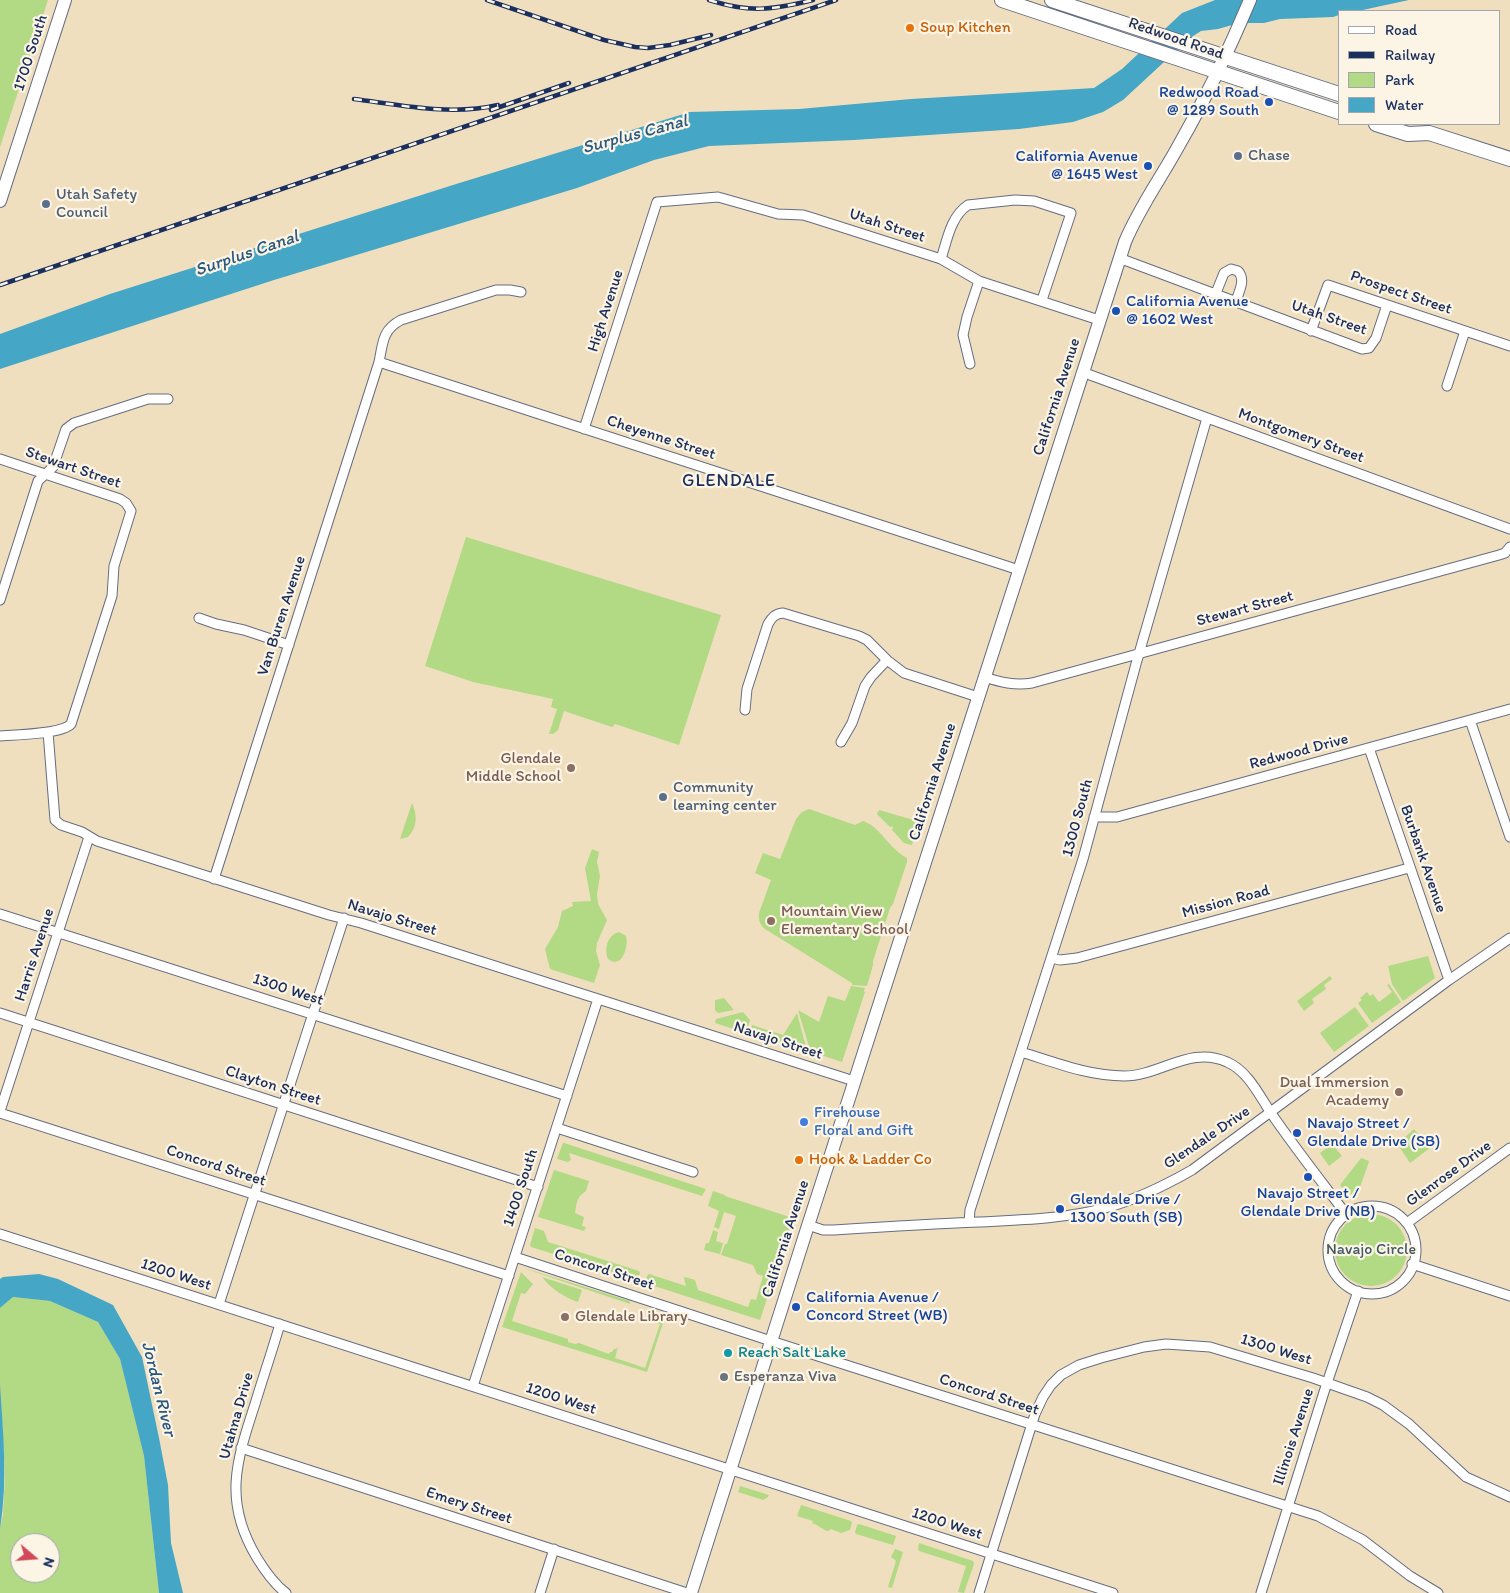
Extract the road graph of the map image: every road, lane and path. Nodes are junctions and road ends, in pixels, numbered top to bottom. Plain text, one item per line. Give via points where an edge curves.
1 (65, 0) edge
2 (1002, 0) edge
3 (1052, 0) edge
4 (1250, 0) edge
5 (1225, 56) junction
6 (1218, 72) junction
7 (1338, 94) edge
8 (1338, 112) edge
9 (1379, 125) edge
10 (1424, 128) edge
11 (1510, 159) edge
12 (0, 201) edge
13 (657, 202) joint
14 (1119, 258) junction
15 (941, 259) junction
16 (979, 280) junction
17 (521, 292) dead end
18 (1216, 293) junction
19 (1042, 300) junction
20 (1236, 301) junction
21 (1387, 305) junction
22 (1099, 320) junction
23 (1311, 331) junction
24 (1465, 331) junction
25 (1510, 346) edge
26 (379, 362) junction
27 (970, 364) dead end
28 (1082, 372) junction
29 (1447, 386) dead end
30 (168, 398) dead end
31 (1207, 418) junction
32 (584, 429) junction
33 (0, 459) edge
34 (45, 474) junction
35 (1510, 529) edge
36 (1510, 547) edge
37 (1018, 570) junction
38 (0, 600) edge
39 (198, 618) dead end
40 (289, 645) junction
41 (1139, 653) junction
42 (887, 660) junction
43 (984, 677) junction
44 (978, 697) junction
45 (1510, 709) edge
46 (744, 710) dead end
47 (1470, 720) junction
48 (48, 732) junction
49 (0, 736) edge
50 (841, 742) dead end
51 (1369, 748) junction
52 (1094, 817) junction
53 (89, 837) junction
54 (1510, 837) edge
55 (1409, 868) junction
56 (214, 878) junction
57 (0, 914) edge
58 (344, 918) junction
59 (58, 932) junction
60 (1510, 938) edge
61 (1051, 958) junction
62 (1449, 980) junction
63 (598, 999) junction
64 (0, 1013) edge
65 (312, 1014) junction
66 (29, 1022) junction
67 (1021, 1052) junction
68 (854, 1081) junction
69 (567, 1096) junction
70 (283, 1104) junction
71 (0, 1112) edge
72 (1271, 1112) junction
73 (557, 1128) junction
74 (1510, 1148) edge
75 (693, 1172) dead end
76 (538, 1186) junction
77 (254, 1194) junction
78 (1346, 1214) junction
79 (969, 1222) junction
80 (1407, 1224) junction
81 (808, 1225) junction
82 (0, 1234) edge
83 (515, 1257) junction
84 (1412, 1264) junction
85 (509, 1276) junction
86 (1358, 1291) junction
87 (1510, 1296) edge
88 (218, 1304) junction
89 (280, 1324) junction
90 (771, 1341) junction
91 (1328, 1382) junction
92 (473, 1386) junction
93 (1032, 1425) junction
94 (240, 1448) junction
95 (730, 1469) junction
96 (1510, 1497) edge
97 (1288, 1507) junction
98 (554, 1549) junction
99 (992, 1554) junction
100 (286, 1593) edge
101 (540, 1593) edge
102 (689, 1593) edge
103 (979, 1593) edge
104 (1113, 1593) edge
105 (1261, 1593) edge
106 (1438, 1593) edge

1 - 12 main road, 1700 South
2 - 6 main road, Redwood Road
3 - 5 main road, Redwood Road
4 - 5 main road, California Avenue
5 - 6 main road, California Avenue
5 - 7 main road, Redwood Road
6 - 8 main road, Redwood Road
6 - 14 main road, California Avenue via 1136,218
9 - 10 main road via 1408,134
10 - 11 main road
13 - 15 street, Utah Street via 718,196 778,214 803,215
13 - 32 street, High Avenue
14 - 18 street, Utah Street
14 - 22 main road, California Avenue
15 - 16 street, Utah Street
15 - 19 street via 956,216 968,205 1034,201 1071,213
16 - 19 street, Utah Street
16 - 27 street via 963,335
17 - 26 street, Van Buren Avenue via 496,290 401,320 391,325 386,333
18 - 20 street, Utah Street
18 - 20 street via 1224,273 1231,269 1238,271 1242,281
19 - 22 street, Utah Street
20 - 23 street, Utah Street
21 - 23 street, Utah Street via 1376,338 1369,348 1358,348
21 - 23 street, Prospect Street via 1328,285
21 - 24 street, Prospect Street
22 - 28 main road, California Avenue
24 - 25 street, Prospect Street
24 - 29 street
26 - 32 street, Cheyenne Street
26 - 40 street, Van Buren Avenue
28 - 31 street, Montgomery Street
28 - 37 main road, California Avenue
30 - 34 street via 148,399 70,425 64,433 53,467
31 - 35 street, Montgomery Street
31 - 41 street, 1300 South
32 - 37 street, Cheyenne Street
33 - 34 street, Stewart Street
34 - 38 street via 38,481
34 - 48 street, Stewart Street via 120,499 131,511 114,566 112,596 72,721 67,728
36 - 41 street, Stewart Street via 1499,555
37 - 43 main road, California Avenue
39 - 40 street
40 - 56 street, Van Buren Avenue
41 - 43 street, Stewart Street via 1028,684
41 - 52 street, 1300 South
42 - 44 street via 904,673
42 - 46 street via 867,640 858,636 790,614 776,614 765,633 747,689
42 - 50 street via 865,686 852,723
43 - 44 main road, California Avenue
44 - 68 main road, California Avenue
45 - 47 street, Redwood Drive
47 - 51 street, Redwood Drive
47 - 54 street
48 - 49 street
48 - 53 street, Navajo Street via 55,820
51 - 52 street, Redwood Drive via 1117,817
51 - 55 street, Burbank Avenue
52 - 61 street, 1300 South
53 - 56 street, Navajo Street
53 - 59 street, Harris Avenue
55 - 61 street, Mission Road via 1077,958
55 - 62 street, Burbank Avenue
56 - 58 street, Navajo Street
57 - 59 street, 1300 West
58 - 63 street, Navajo Street
58 - 65 street
59 - 65 street, 1300 West
59 - 66 street, Harris Avenue
60 - 62 street, Glendale Drive
61 - 67 street, 1300 South
62 - 72 street, Glendale Drive
63 - 68 street, Navajo Street
63 - 69 street, 1400 South
64 - 66 street, Clayton Street
65 - 69 street, 1300 West
65 - 70 street
66 - 70 street, Clayton Street
66 - 71 street, Harris Avenue
67 - 72 street via 1091,1073 1125,1076 1146,1073 1194,1057 1212,1057 1239,1070
67 - 79 street, 1300 South via 970,1210
68 - 81 main road, California Avenue
69 - 73 street, 1400 South
70 - 76 street, Clayton Street
70 - 77 street
71 - 77 street, Concord Street
72 - 78 street
72 - 79 street, Glendale Drive via 1192,1170 1138,1197 1075,1215
73 - 75 street
73 - 76 street, 1400 South
74 - 80 street, Glenrose Drive
76 - 83 street, 1400 South
77 - 85 street, Concord Street
77 - 88 street
78 - 80 street via 1359,1208 1381,1207 1395,1213
78 - 86 street via 1331,1233 1328,1257 1339,1279
79 - 81 street, Glendale Drive via 834,1230
80 - 84 street via 1415,1244
81 - 90 main road, California Avenue
82 - 88 street, 1200 West
83 - 85 street, 1400 South
83 - 90 street, Concord Street
84 - 86 street via 1404,1279 1393,1288 1372,1293
84 - 87 street
85 - 92 street, 1400 South
86 - 91 street, Illinois Avenue
88 - 89 street, 1200 West
89 - 92 street, 1200 West
89 - 94 street, Utahna Drive
90 - 93 street, Concord Street
90 - 95 main road, California Avenue
91 - 93 street, 1300 West via 1210,1346 1151,1346 1078,1365 1061,1375 1042,1397
91 - 96 street, 1300 West via 1383,1405 1409,1424 1466,1477
91 - 97 street, Illinois Avenue
92 - 95 street, 1200 West
93 - 97 street, Concord Street
93 - 99 street, 1300 West
94 - 98 street, Emery Street
94 - 100 street, Utahna Drive via 235,1488 248,1543 260,1564
95 - 99 street, 1200 West
95 - 102 main road, California Avenue
97 - 105 street, Illinois Avenue
97 - 106 street, Concord Street via 1318,1516 1351,1533
98 - 101 street
98 - 102 street, Emery Street
99 - 103 street, 1300 West
99 - 104 street, 1200 West

